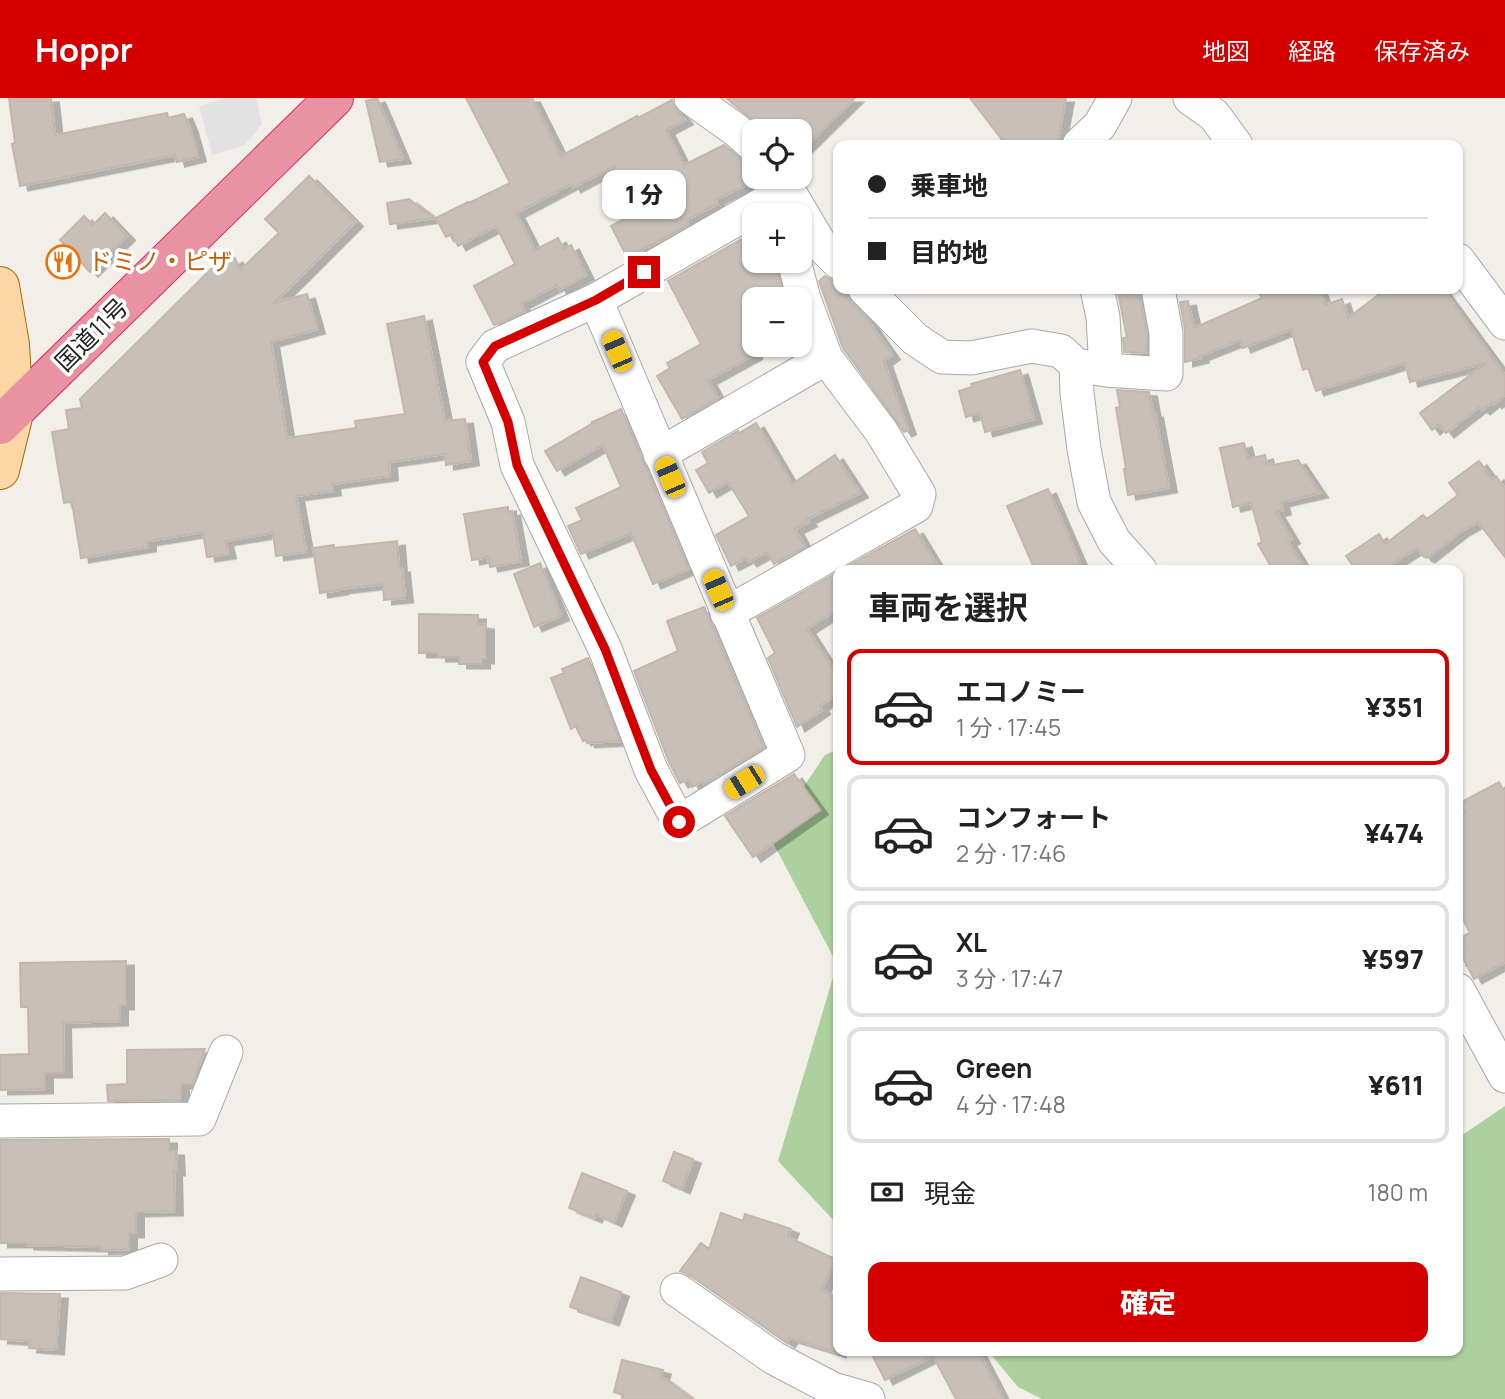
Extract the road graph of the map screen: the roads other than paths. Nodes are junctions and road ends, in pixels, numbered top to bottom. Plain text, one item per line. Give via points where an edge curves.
1 (334, 98) edge
2 (691, 98) edge
3 (1115, 98) edge
4 (1190, 98) edge
5 (742, 136) edge
6 (1084, 140) edge
7 (1232, 140) edge
8 (785, 194) edge
9 (833, 257) edge
10 (1463, 267) edge
11 (797, 273) edge
12 (0, 286) edge
13 (870, 294) edge
14 (1098, 294) edge
15 (1159, 294) edge
16 (596, 300) junction
17 (1505, 323) edge
18 (826, 358) junction
19 (1091, 368) junction
20 (7, 419) edge
21 (660, 454) junction
22 (0, 470) edge
23 (1136, 565) edge
24 (727, 613) junction
25 (1463, 999) edge
26 (226, 1052) dead end
27 (1505, 1076) edge
28 (0, 1121) edge
29 (161, 1260) dead end
30 (0, 1274) edge
31 (677, 1290) dead end
32 (869, 1399) edge

1 - 20 highway, 国道11号
2 - 5 street
3 - 6 street via 1100,125
4 - 7 street via 1214,115
8 - 9 street
8 - 16 street
10 - 17 street
11 - 18 street
12 - 20 main road via 10,345
13 - 19 street via 915,339 942,357 971,358 1032,346 1061,351
14 - 19 street via 1104,317
15 - 19 street via 1166,333 1166,374
16 - 21 street
16 - 24 street via 495,346 483,362 508,422 517,465 605,649 651,770 679,822 788,755
18 - 21 street
18 - 24 street via 881,431 919,494 916,506
19 - 23 street via 1077,393 1094,502 1114,541
20 - 22 main road
21 - 24 street
25 - 27 street
26 - 28 street via 199,1119
29 - 30 street via 125,1273
31 - 32 street via 774,1358 833,1389

